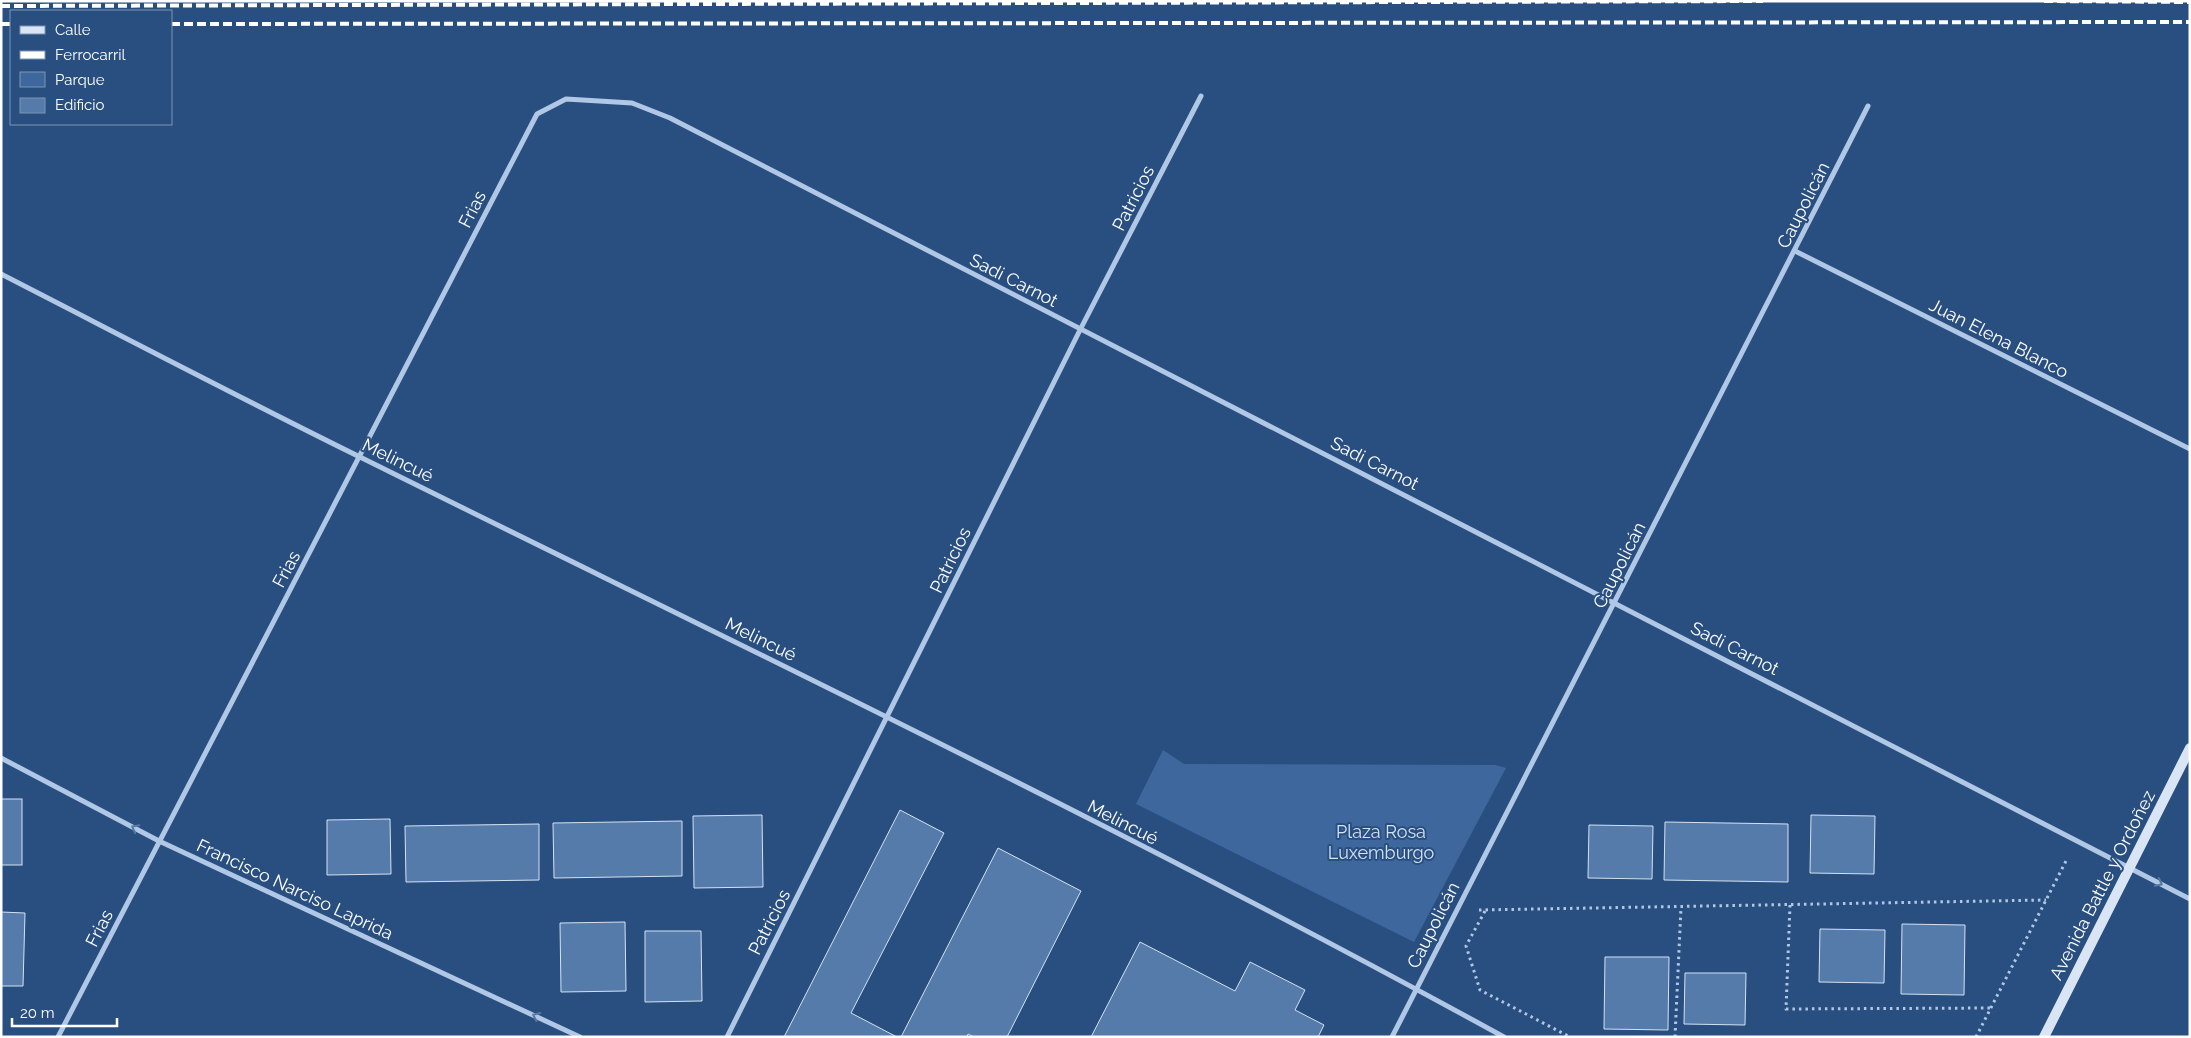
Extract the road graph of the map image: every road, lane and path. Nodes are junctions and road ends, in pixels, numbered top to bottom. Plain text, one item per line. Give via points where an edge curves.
1 (1201, 96) dead end
2 (1868, 106) dead end
3 (537, 114) joint
4 (1795, 251) junction
5 (1, 274) edge
6 (1080, 330) junction
7 (2190, 449) edge
8 (360, 457) junction
9 (1616, 601) junction
10 (888, 716) junction
11 (2190, 748) edge
12 (1, 758) edge
13 (2077, 840) junction
14 (159, 841) junction
15 (2129, 867) junction
16 (2190, 899) edge
17 (2046, 900) junction
18 (1790, 905) junction
19 (1681, 907) junction
20 (1457, 908) junction
21 (1485, 911) junction
22 (1417, 989) junction
23 (1990, 1008) junction
24 (58, 1037) edge
25 (580, 1037) edge
26 (727, 1037) edge
27 (1392, 1037) edge
28 (1504, 1037) edge
29 (1570, 1037) edge
30 (1675, 1037) edge
31 (1976, 1037) edge
32 (2044, 1037) edge

1 - 6 street, Patricios
2 - 4 street, Caupolicán
3 - 6 street, Sadi Carnot via 566,99 632,103 670,118
3 - 8 street, Frias
4 - 7 street, Juan Elena Blanco
4 - 9 street, Caupolicán
5 - 8 street, Melincué
6 - 9 street, Sadi Carnot
6 - 10 street, Patricios
8 - 10 street, Melincué
8 - 14 street, Frias
9 - 13 street, Sadi Carnot
9 - 20 street, Caupolicán
10 - 22 street, Melincué
10 - 26 street, Patricios
11 - 15 main road, Avenida Battle y Ordoñez
14 -> 12 street, Francisco Narciso Laprida
13 - 15 street, Sadi Carnot
13 - 17 path
14 - 24 street, Frias
25 -> 14 street, Francisco Narciso Laprida
15 -> 16 street, Sadi Carnot
15 - 32 main road, Avenida Battle y Ordoñez
17 - 18 path
17 - 23 path
18 - 19 path
18 - 23 path via 1786,1010
19 - 21 path
19 - 30 path
20 - 21 path
20 - 22 street, Caupolicán
21 - 29 path via 1466,946 1480,990
22 - 27 street, Caupolicán
22 - 28 street, Melincué
23 - 31 path

